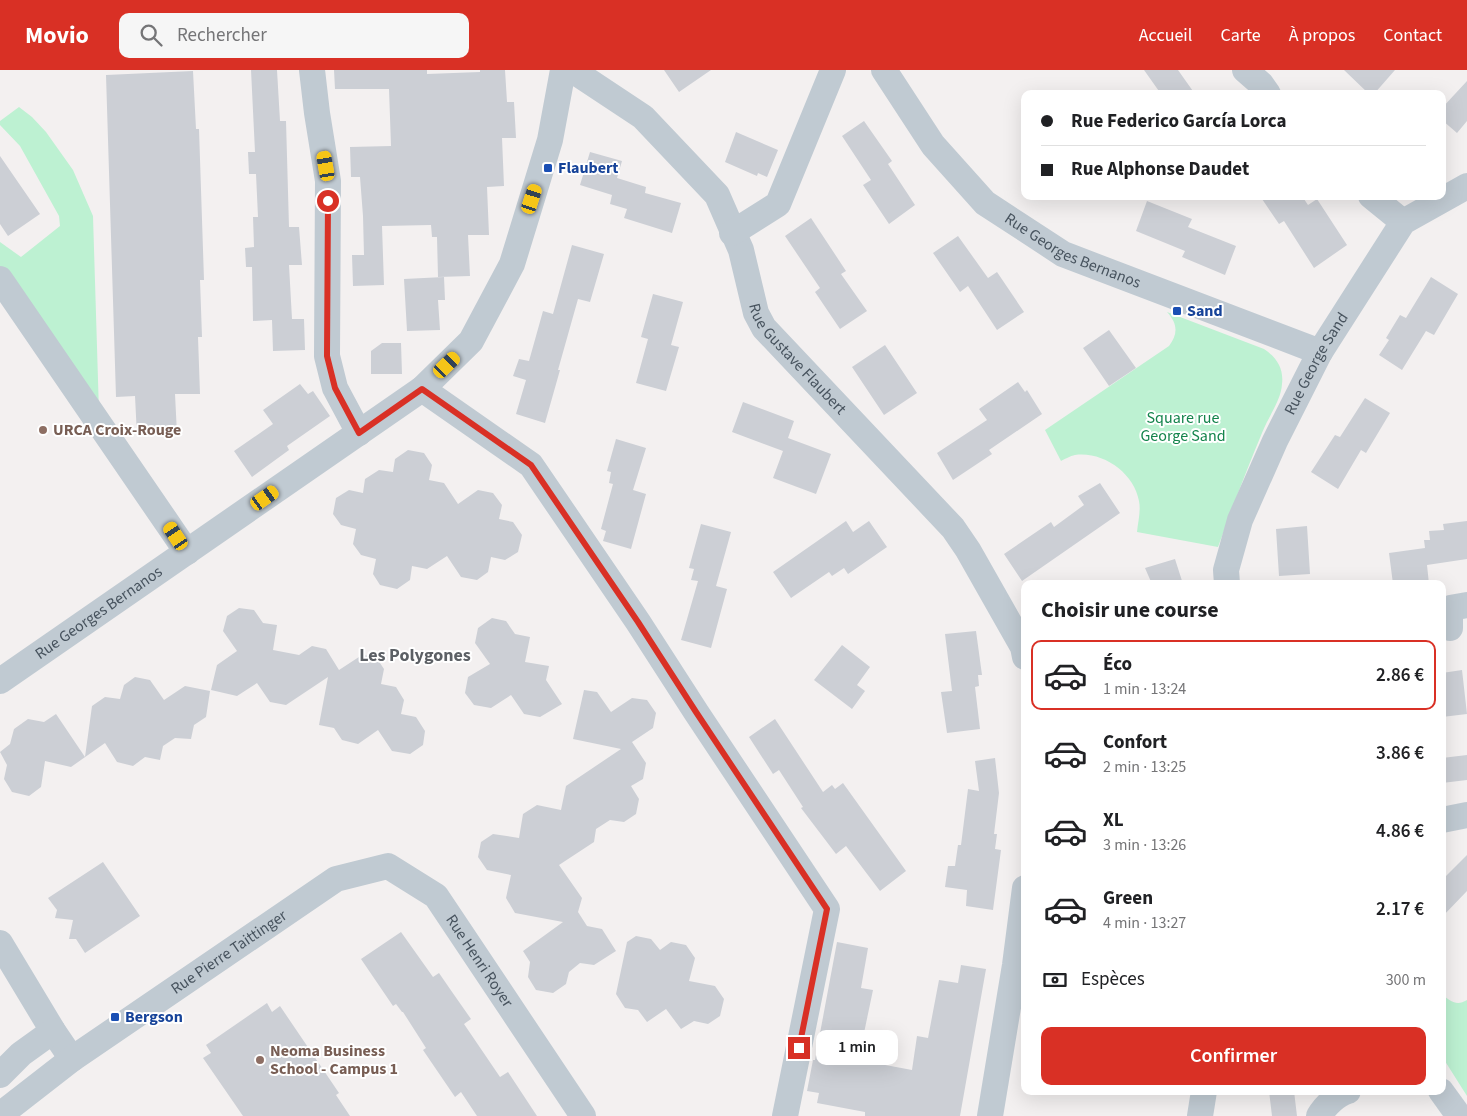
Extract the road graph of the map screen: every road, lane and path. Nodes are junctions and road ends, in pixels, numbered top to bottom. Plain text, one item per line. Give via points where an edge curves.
1 (312, 70) edge
2 (563, 70) edge
3 (572, 70) edge
4 (833, 70) edge
5 (884, 70) edge
6 (1245, 70) edge
7 (1265, 90) edge
8 (1467, 186) edge
9 (1446, 198) edge
10 (1376, 200) edge
11 (1442, 200) edge
12 (1403, 222) junction
13 (732, 233) junction
14 (0, 279) edge
15 (1320, 352) junction
16 (422, 389) junction
17 (359, 433) junction
18 (187, 552) junction
19 (1226, 580) edge
20 (1467, 605) edge
21 (1450, 628) dead end
22 (1021, 643) edge
23 (0, 681) edge
24 (1467, 815) edge
25 (1446, 819) edge
26 (336, 879) joint
27 (1021, 919) edge
28 (0, 943) edge
29 (52, 1031) junction
30 (72, 1059) junction
31 (0, 1075) edge
32 (1203, 1095) edge
33 (1340, 1095) edge
34 (1444, 1095) edge
35 (0, 1114) edge
36 (583, 1116) edge
37 (785, 1116) edge
38 (990, 1116) edge
39 (1200, 1116) edge
40 (1319, 1116) edge
41 (1460, 1116) edge

1 - 17 street via 328,181 327,356 335,388
2 - 16 street, Rue Georges Bernanos via 550,140 512,264 471,341
3 - 13 street, Rue Gustave Flaubert via 643,117 716,195
4 - 13 street via 778,204
5 - 15 street, Rue Georges Bernanos via 933,145 986,204 1062,254
6 - 7 street
8 - 9 street, Rue George Sand
10 - 12 street
11 - 12 street, Rue George Sand
12 - 15 street, Rue George Sand
13 - 22 street, Rue Gustave Flaubert via 741,250 756,313 764,328 952,528
14 - 18 street
15 - 19 street, Rue George Sand via 1240,520
16 - 17 street, Rue Georges Bernanos
16 - 37 street via 531,465 827,909
17 - 18 street, Rue Georges Bernanos
18 - 23 street, Rue Georges Bernanos
20 - 21 street via 1450,608
24 - 25 street
26 - 30 street, Rue Pierre Taittinger
26 - 36 street, Rue Henri Royer via 388,866 436,896
27 - 38 street
28 - 29 street
29 - 30 street
29 - 31 street
30 - 35 street, Rue Pierre Taittinger
32 - 39 street
33 - 40 street
34 - 41 street

